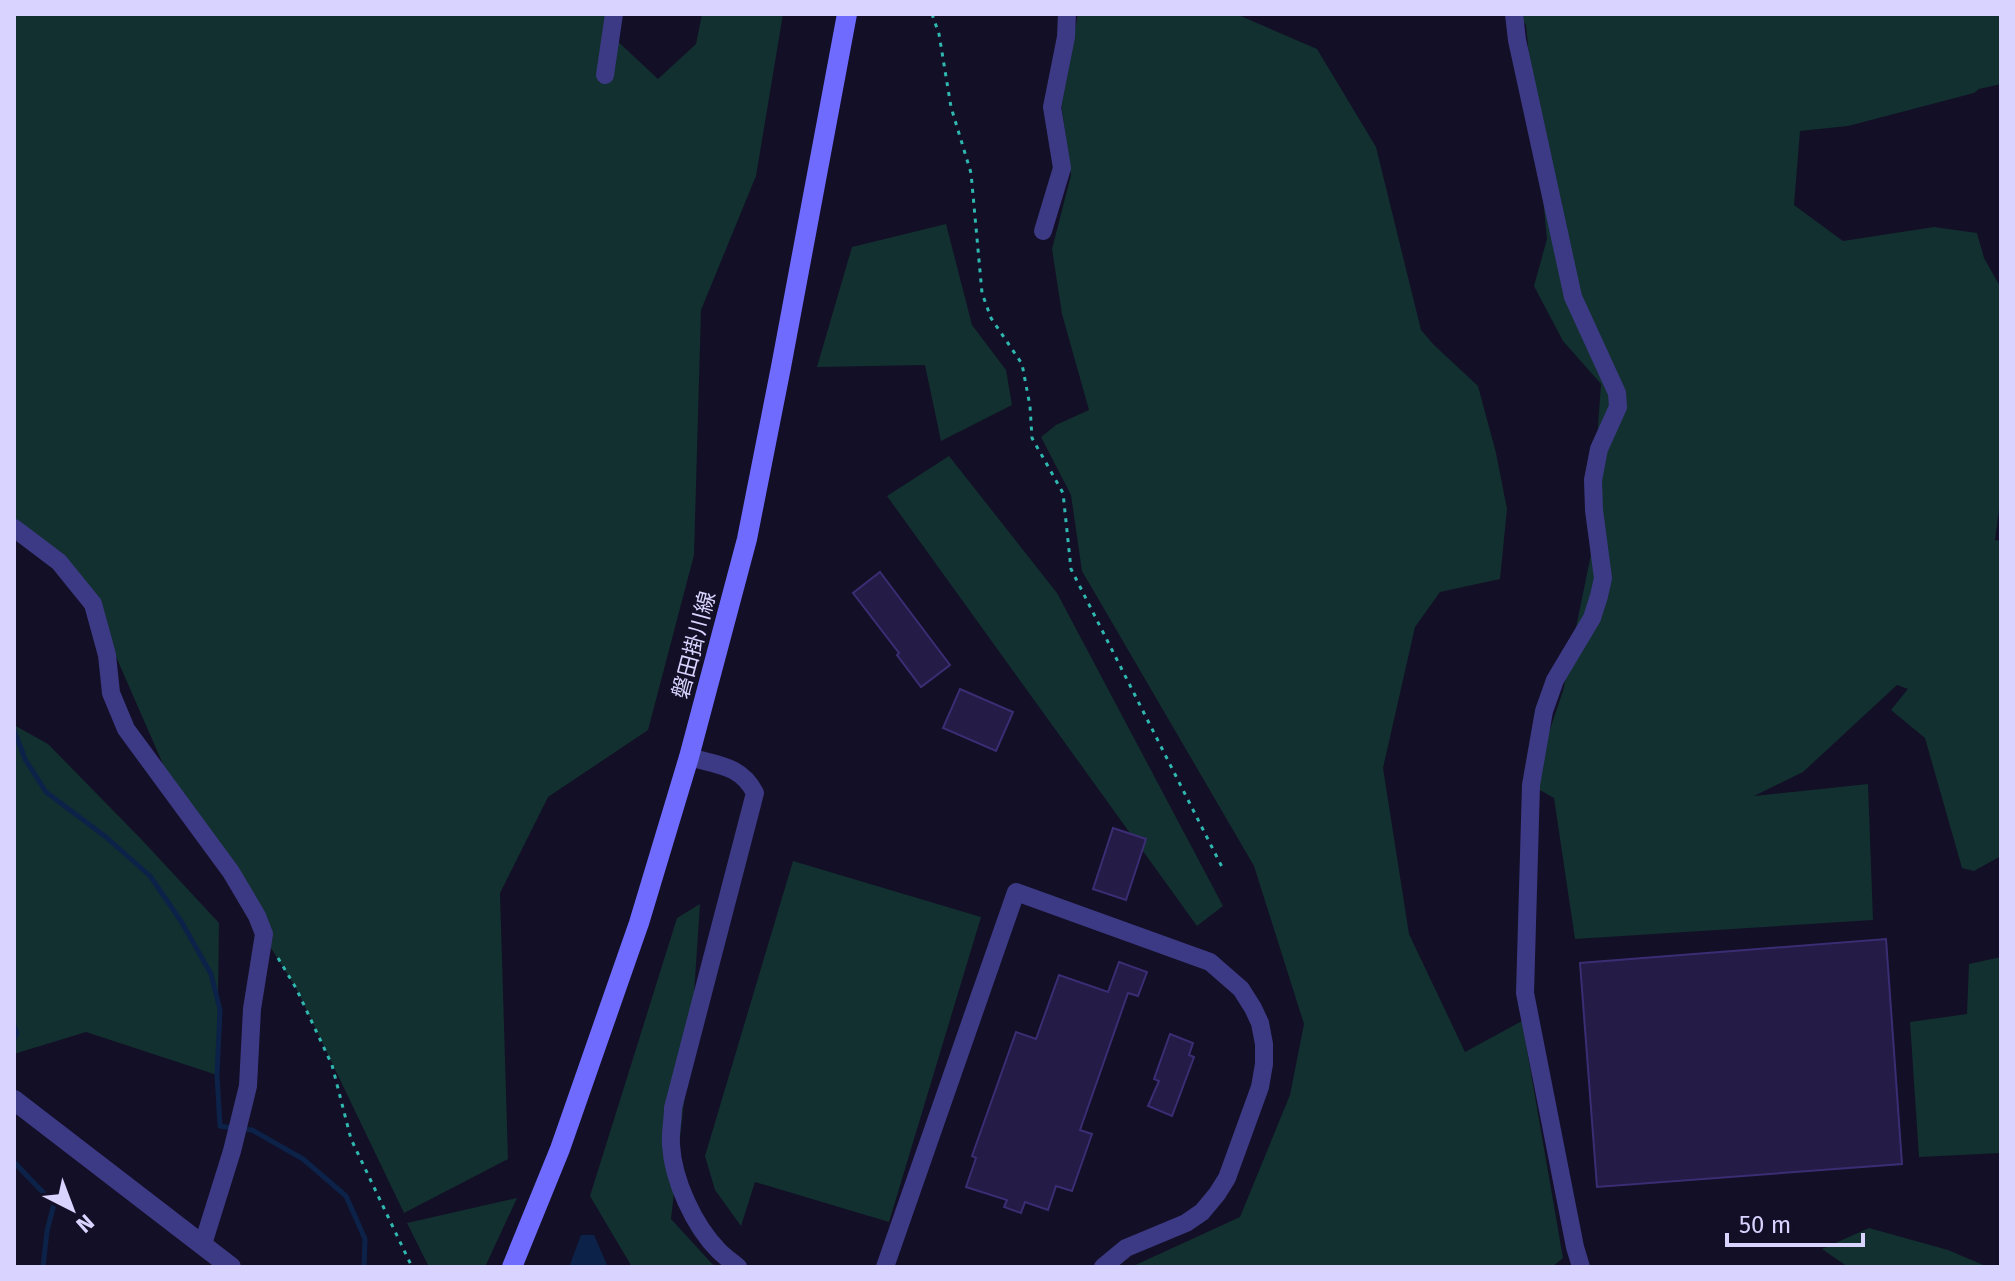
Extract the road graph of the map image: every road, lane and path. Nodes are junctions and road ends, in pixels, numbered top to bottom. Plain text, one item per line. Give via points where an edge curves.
1 (614, 14) edge
2 (847, 14) edge
3 (932, 14) edge
4 (1067, 14) edge
5 (1514, 14) edge
6 (605, 75) dead end
7 (1043, 231) dead end
8 (14, 528) edge
9 (689, 757) junction
10 (1222, 867) dead end
11 (264, 934) junction
12 (14, 1100) edge
13 (217, 1259) edge
14 (412, 1267) edge
15 (512, 1267) edge
16 (738, 1267) edge
17 (885, 1267) edge
18 (1103, 1267) edge
19 (1581, 1267) edge

1 - 6 street
2 - 9 main road, 磐田掛川線 via 747,539
3 - 10 path via 971,173 982,293 991,318 1022,364 1032,438 1063,493 1071,569
4 - 7 street via 1052,107 1062,168
5 - 19 street via 1573,297 1617,393 1618,407 1599,449 1593,480 1603,578 1599,596 1592,618 1555,680 1531,785 1525,993
8 - 11 street via 59,562 93,604 111,693 126,729 231,872
9 - 15 main road, 磐田掛川線 via 639,923 560,1149
9 - 16 street via 733,769 755,793 673,1108 671,1145 689,1207 719,1251
11 - 13 street via 252,1009 248,1086 232,1151
11 - 14 path via 332,1065 351,1139
12 - 13 street
17 - 18 street via 1016,892 1210,962 1241,989 1260,1023 1260,1087 1217,1194 1186,1223 1126,1248

